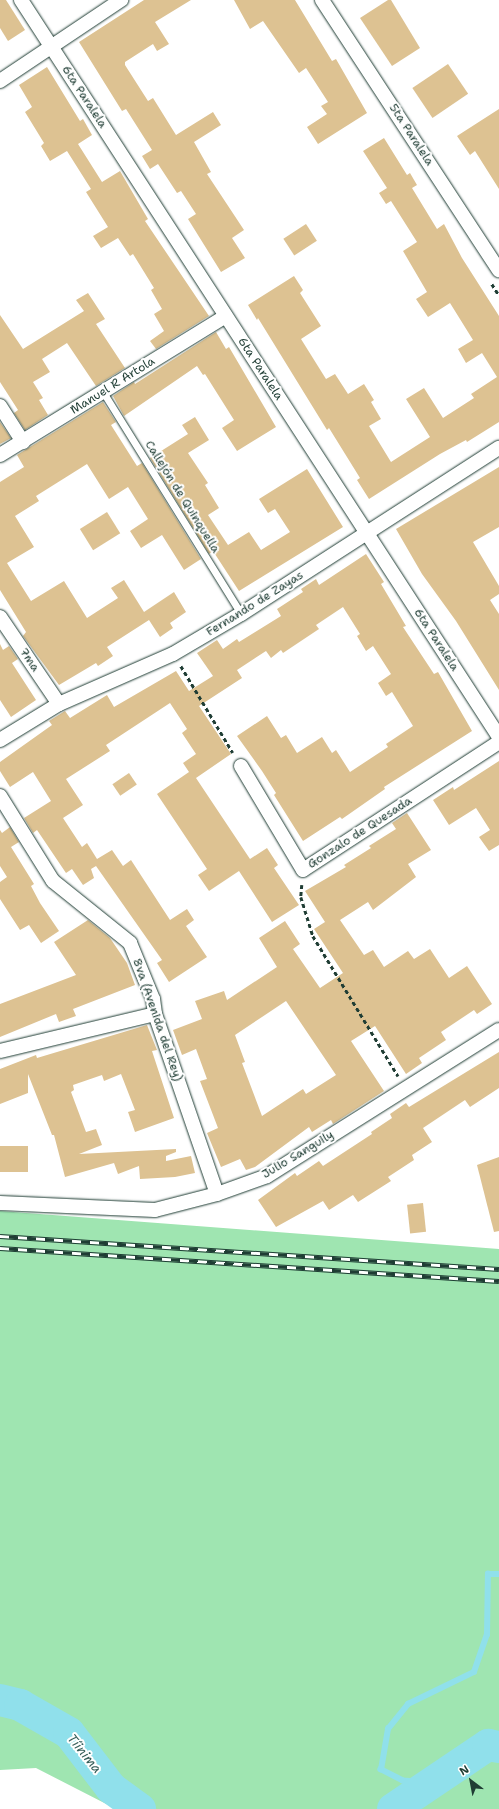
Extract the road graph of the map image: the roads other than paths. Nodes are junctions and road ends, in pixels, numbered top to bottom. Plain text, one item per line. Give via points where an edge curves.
1 (21, 0) edge
2 (121, 0) edge
3 (322, 0) edge
4 (51, 46) junction
5 (0, 81) edge
6 (499, 270) edge
7 (226, 316) junction
8 (103, 392) junction
9 (0, 406) edge
10 (23, 442) junction
11 (499, 448) edge
12 (0, 456) edge
13 (366, 533) junction
14 (241, 614) junction
15 (0, 617) edge
16 (58, 704) junction
17 (499, 737) edge
18 (0, 740) edge
19 (499, 742) edge
20 (241, 766) road end
21 (0, 796) edge
22 (155, 1014) junction
23 (499, 1030) edge
24 (0, 1051) edge
25 (217, 1194) junction
26 (0, 1203) edge

1 - 4 street, 6ta Paralela
2 - 4 street
3 - 6 street, 5ta Paralela
4 - 5 street
4 - 7 street, 6ta Paralela
7 - 8 street, Manuel R Artola
7 - 13 street, 6ta Paralela
8 - 10 street, Manuel R Artola
8 - 14 lane, Callejón de Quinquella
9 - 10 street
10 - 12 street, Manuel R Artola
11 - 13 street, Fernando de Zayas
13 - 14 street, Fernando de Zayas
13 - 17 street, 6ta Paralela
14 - 16 street, Fernando de Zayas via 173,654
15 - 16 street, 7ma
16 - 18 street, Fernando de Zayas
19 - 20 street, Gonzalo de Quesada via 303,870
21 - 22 street, 8va (Avenida del Rey) via 53,881 130,943 153,999
22 - 24 street
22 - 25 street, 8va (Avenida del Rey)
23 - 25 street, Julio Sanguily via 267,1176
25 - 26 street, Julio Sanguily via 155,1210

